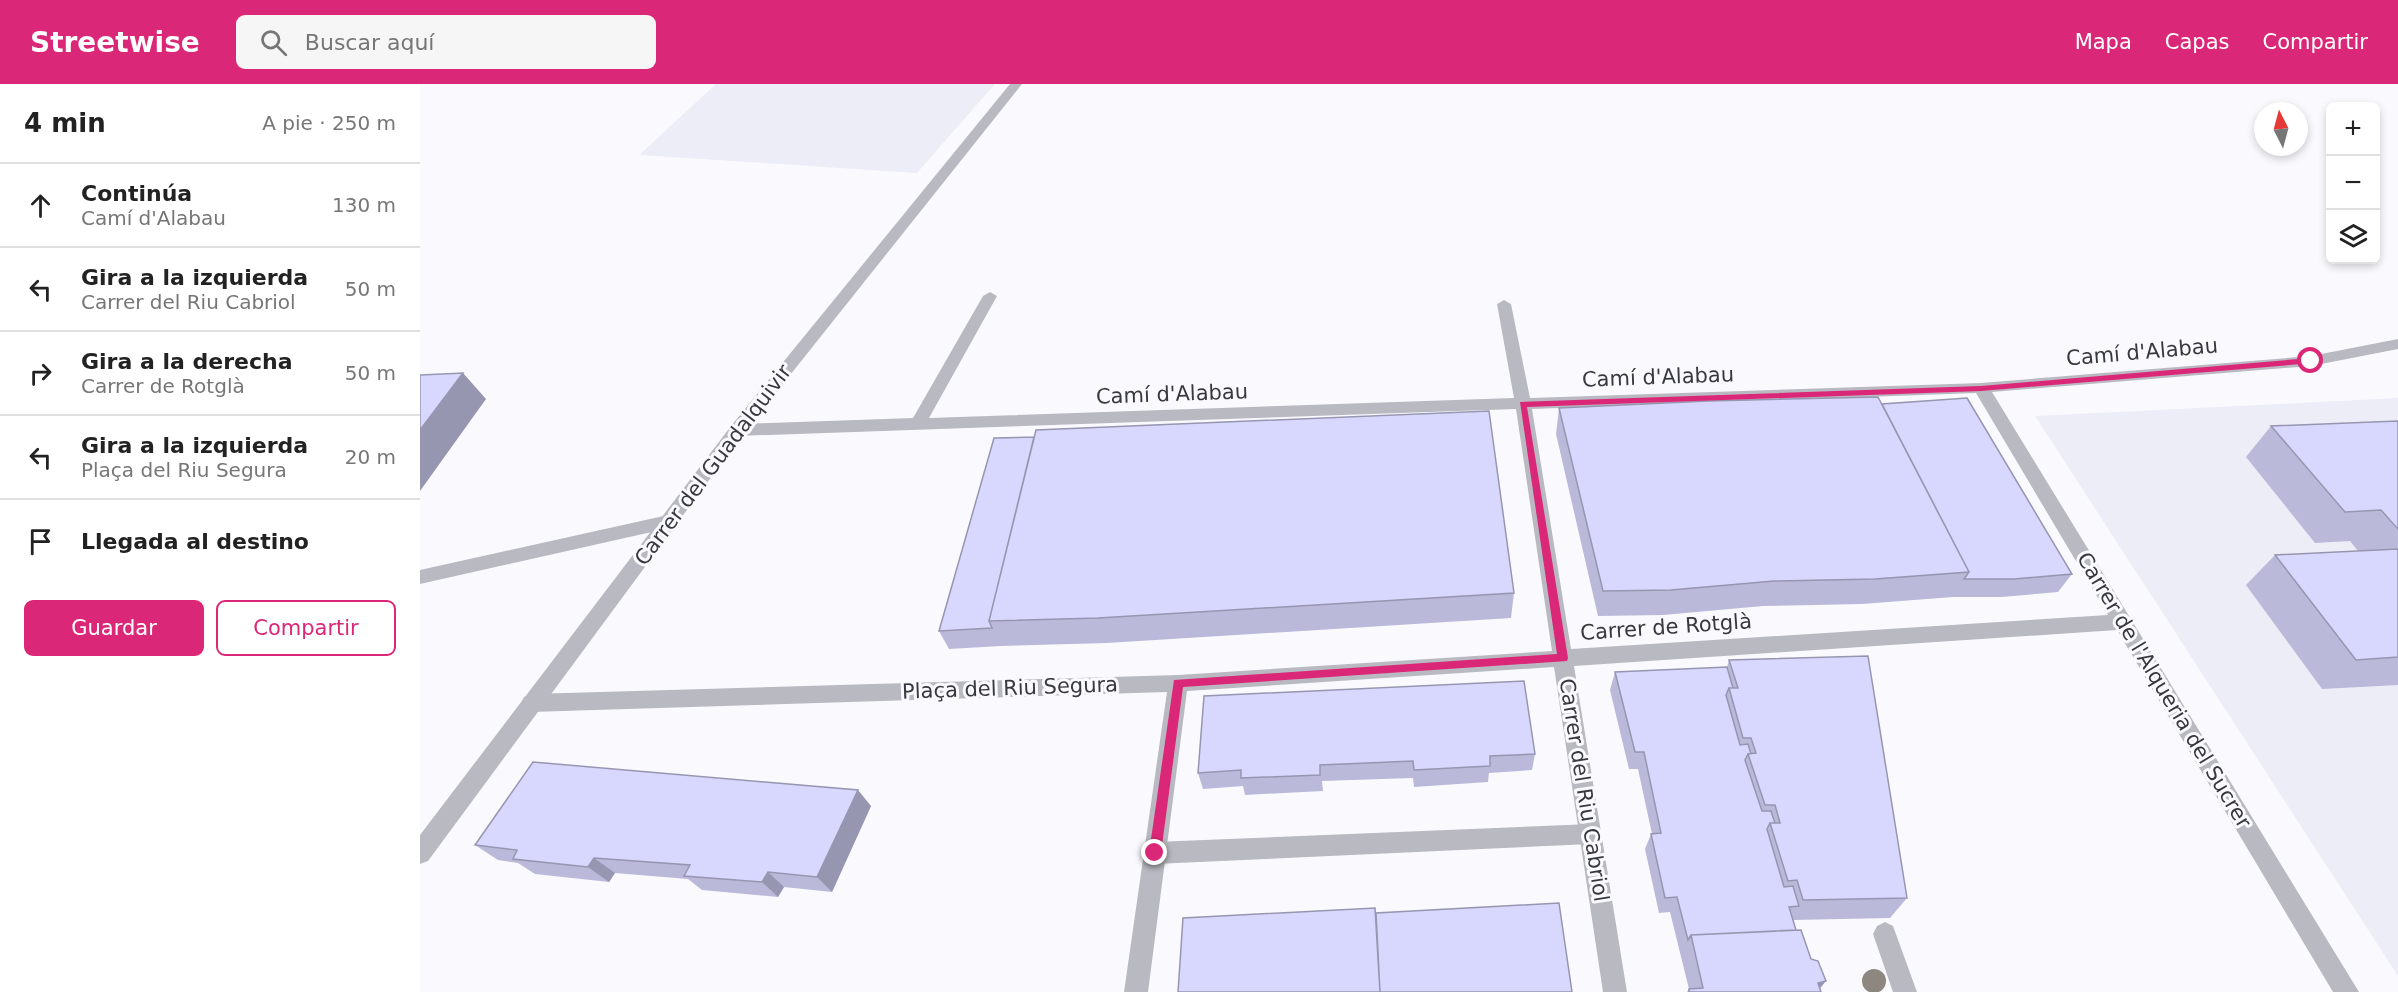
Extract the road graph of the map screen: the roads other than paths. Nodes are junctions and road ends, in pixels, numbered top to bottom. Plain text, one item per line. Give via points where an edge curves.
1 (1016, 84) edge
2 (990, 296) dead end
3 (1504, 304) dead end
4 (2398, 344) edge
5 (1981, 388) junction
6 (1523, 404) junction
7 (917, 425) junction
8 (736, 430) junction
9 (668, 522) junction
10 (420, 577) edge
11 (2121, 622) junction
12 (1563, 658) junction
13 (1178, 683) junction
14 (531, 703) junction
15 (1591, 834) junction
16 (1155, 853) junction
17 (420, 854) edge
18 (1885, 934) dead end
19 (1136, 992) edge
20 (1615, 992) edge
21 (1905, 992) edge
22 (2347, 992) edge

1 - 8 street, Carrer del Guadalquivir
2 - 7 street
3 - 6 street, Carrer del Riu Cabriol
4 - 5 street, Camí d'Alabau via 2311,361
5 - 6 street, Camí d'Alabau
5 - 11 street, Carrer de l'Alqueria del Sucrer
6 - 7 street, Camí d'Alabau
6 - 12 street, Carrer del Riu Cabriol
7 - 8 street, Camí d'Alabau
8 - 9 street, Carrer del Guadalquivir
9 - 10 street
9 - 14 street, Carrer del Guadalquivir
11 - 12 street, Carrer de Rotglà
11 - 22 street, Carrer de l'Alqueria del Sucrer
12 - 13 street, Carrer de Rotglà
12 - 15 street, Carrer del Riu Cabriol
13 - 14 street, Plaça del Riu Segura
13 - 16 street
14 - 17 street, Carrer del Guadalquivir
15 - 16 street
15 - 20 street, Carrer del Riu Cabriol
16 - 19 street
18 - 21 street

